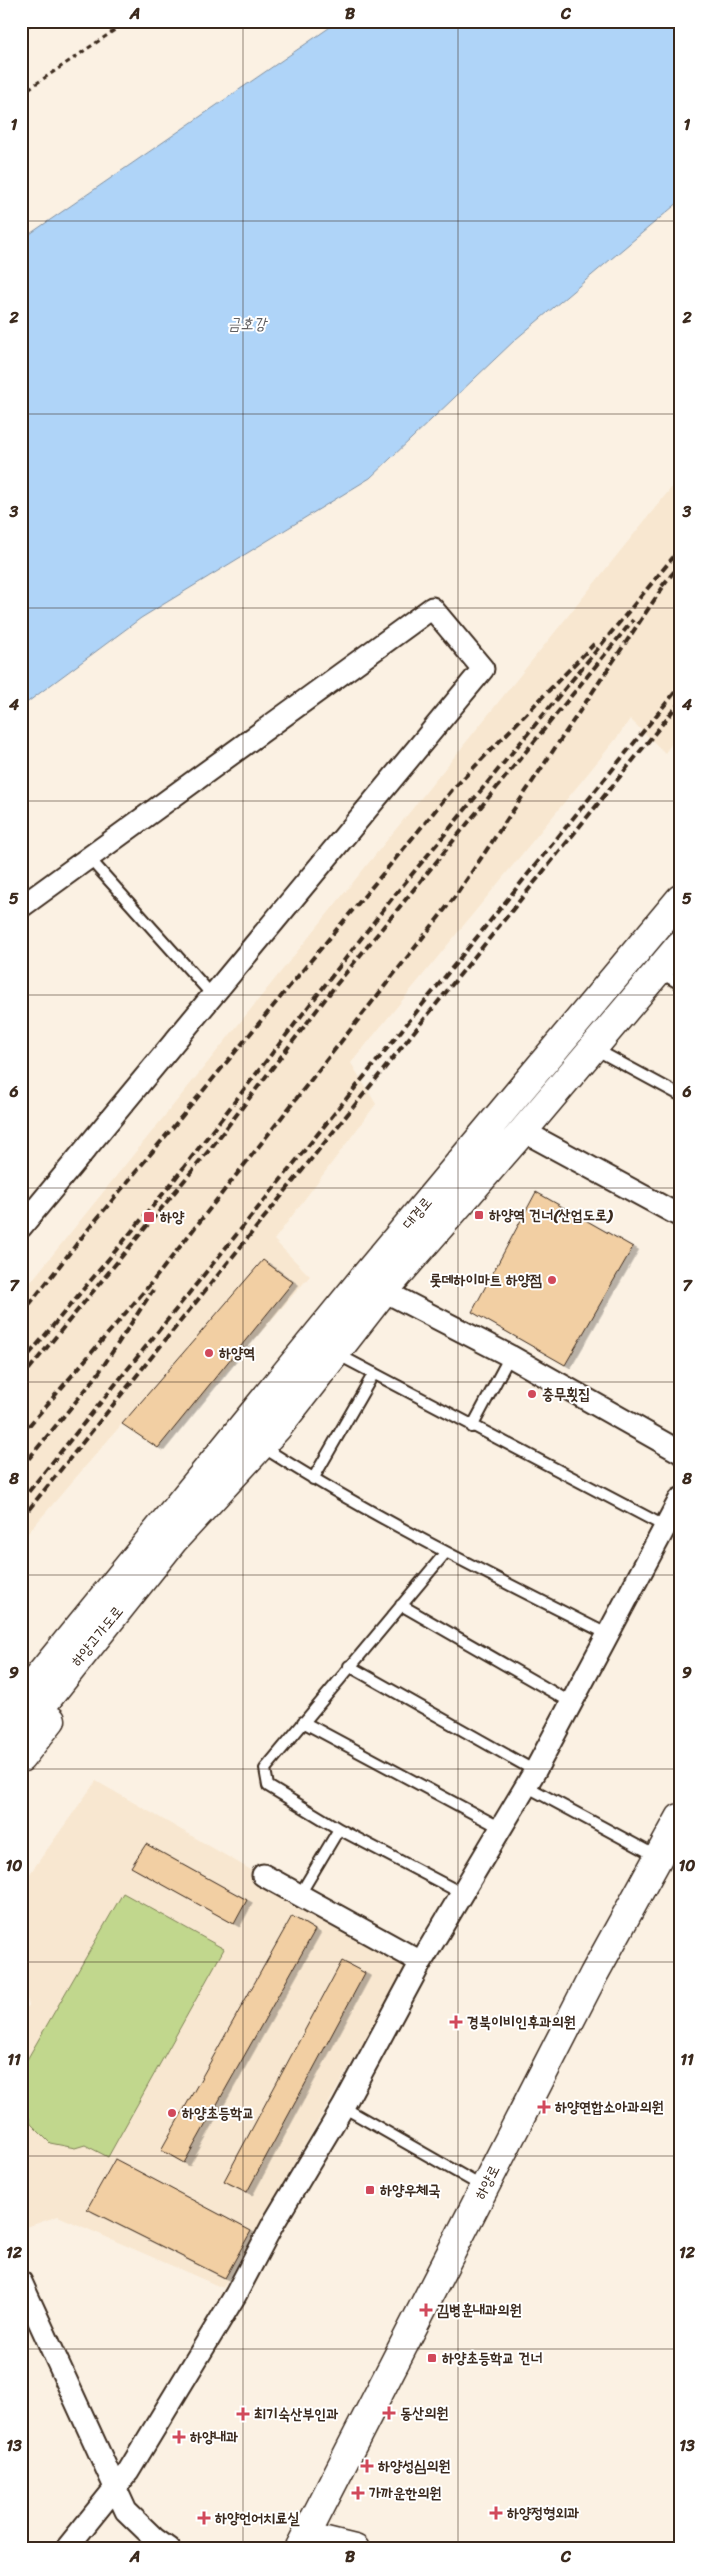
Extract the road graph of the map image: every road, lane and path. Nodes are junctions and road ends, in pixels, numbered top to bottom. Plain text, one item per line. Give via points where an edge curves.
1 (35, 21) edge
2 (128, 21) edge
3 (21, 31) edge
4 (21, 94) edge
5 (89, 858) junction
6 (680, 899) edge
7 (21, 907) edge
8 (680, 945) edge
9 (656, 971) junction
10 (680, 984) edge
11 (213, 996) junction
12 (594, 1048) junction
13 (680, 1095) edge
14 (523, 1131) junction
15 (680, 1216) edge
16 (21, 1227) edge
17 (374, 1284) junction
18 (336, 1353) junction
19 (510, 1356) junction
20 (374, 1372) junction
21 (472, 1426) junction
22 (274, 1439) junction
23 (680, 1452) edge
24 (208, 1468) junction
25 (313, 1479) junction
26 (680, 1499) edge
27 (666, 1527) junction
28 (165, 1535) junction
29 (446, 1552) junction
30 (401, 1605) junction
31 (609, 1635) junction
32 (349, 1666) junction
33 (21, 1668) edge
34 (21, 1698) edge
35 (572, 1703) junction
36 (303, 1722) junction
37 (21, 1732) edge
38 (21, 1758) edge
39 (530, 1779) junction
40 (680, 1818) edge
41 (501, 1828) junction
42 (338, 1829) junction
43 (659, 1857) junction
44 (263, 1875) dead end
45 (463, 1894) junction
46 (299, 1896) junction
47 (421, 1962) junction
48 (343, 2107) junction
49 (484, 2187) junction
50 (22, 2288) edge
51 (115, 2488) junction
52 (302, 2543) edge
53 (66, 2549) edge
54 (168, 2549) edge
55 (356, 2549) edge

1 - 3 path
2 - 4 path
5 - 7 street
5 - 11 lane
5 - 11 street via 432,608 483,669
6 - 17 main road, 대경로
8 - 9 main road, 대경로
9 - 10 lane
9 - 12 main road, 대경로
11 - 16 street
12 - 13 lane
12 - 14 main road, 대경로
14 - 15 street
14 - 17 main road, 대경로
17 - 18 main road, 대경로
17 - 19 street
17 - 24 main road, 대경로
18 - 20 lane
18 - 22 main road, 대경로
19 - 21 lane
19 - 23 street
20 - 21 lane
20 - 25 lane
21 - 27 lane
22 - 25 lane
22 - 28 main road, 대경로
22 - 38 main road via 254,1473 127,1624
24 - 28 main road, 대경로
24 - 33 main road via 167,1498
25 - 29 lane
26 - 27 street
27 - 31 street
28 - 34 main road, 하양고가도로
28 - 37 main road, 하양고가도로
29 - 30 lane
29 - 31 lane
30 - 32 lane
30 - 35 lane
31 - 35 street
32 - 36 lane
32 - 39 lane
35 - 39 street
36 - 41 lane
36 - 42 lane via 265,1768 268,1786
39 - 41 street
39 - 43 lane
40 - 43 main road, 하양로
41 - 45 street
42 - 45 lane
42 - 46 lane
43 - 49 main road, 하양로 via 603,1956
44 - 46 street
45 - 47 street
46 - 47 street
47 - 48 street
48 - 49 lane
48 - 51 street via 273,2224 236,2294 128,2472
49 - 52 main road, 하양로
50 - 51 street
51 - 53 street
51 - 54 street via 126,2512
52 - 55 main road

